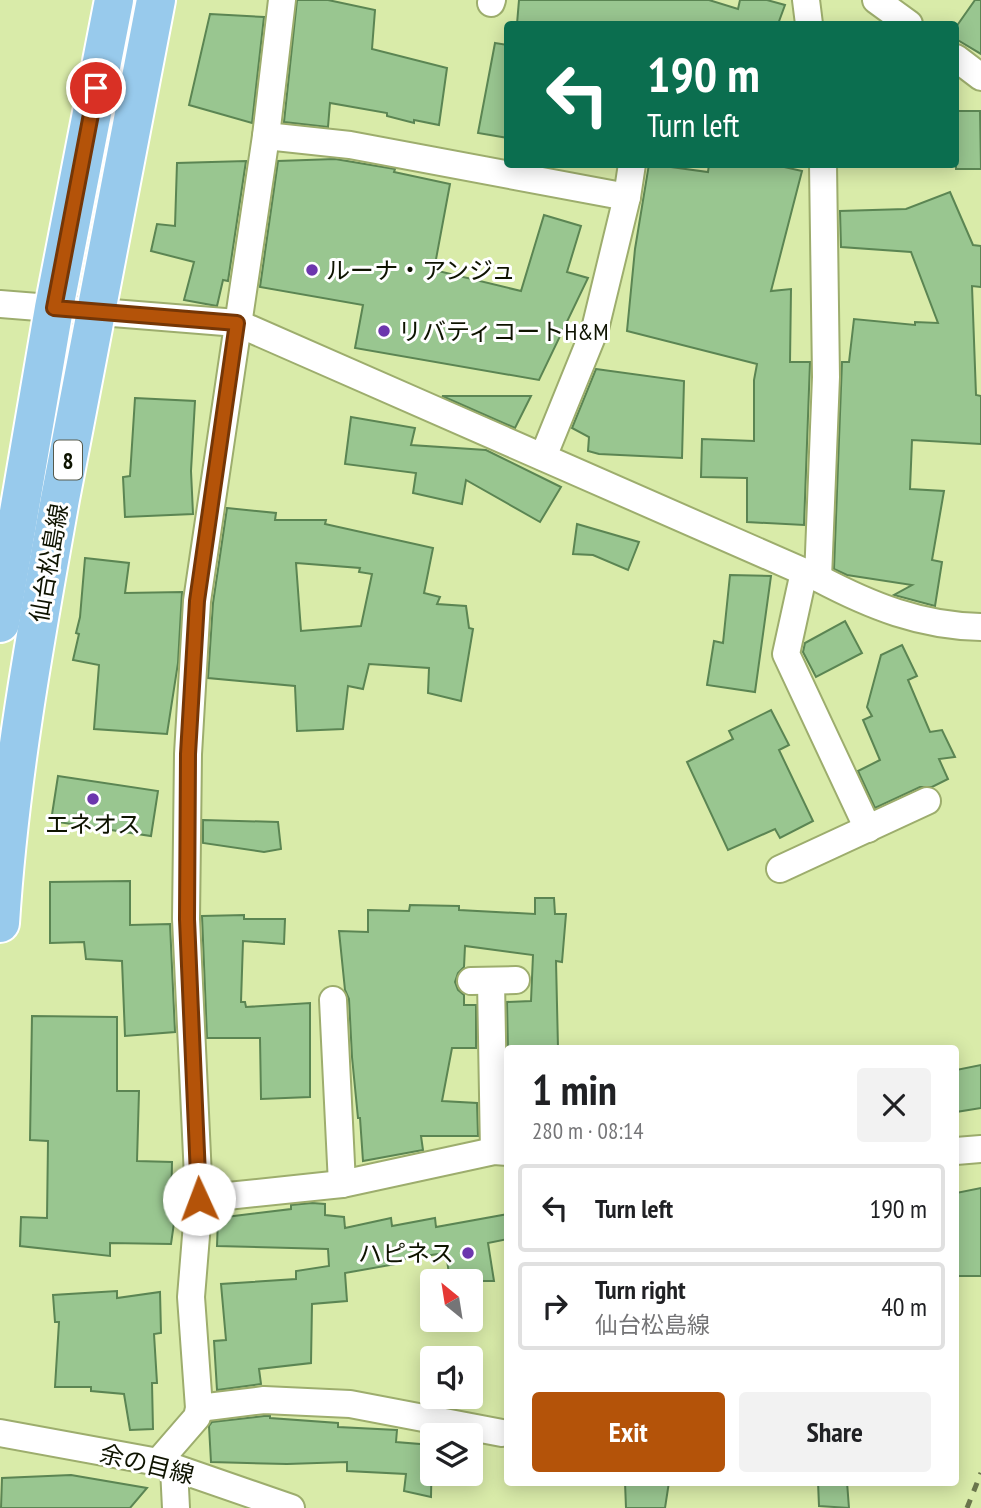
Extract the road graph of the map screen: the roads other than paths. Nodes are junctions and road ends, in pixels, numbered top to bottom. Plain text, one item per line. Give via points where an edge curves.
1 (114, 0) edge
2 (156, 0) edge
3 (282, 0) edge
4 (806, 0) edge
5 (876, 0) edge
6 (809, 21) edge
7 (905, 21) edge
8 (959, 60) edge
9 (981, 76) edge
10 (265, 136) junction
11 (631, 168) edge
12 (823, 168) edge
13 (627, 197) junction
14 (0, 304) edge
15 (54, 308) junction
16 (95, 311) junction
17 (237, 323) junction
18 (542, 457) junction
19 (811, 575) junction
20 (0, 623) edge
21 (981, 626) edge
22 (927, 801) dead end
23 (868, 829) junction
24 (780, 869) dead end
25 (0, 923) edge
26 (492, 980) dead end
27 (333, 1000) dead end
28 (981, 1149) edge
29 (959, 1151) edge
30 (501, 1152) edge
31 (342, 1184) junction
32 (199, 1199) junction
33 (199, 1408) junction
34 (0, 1433) edge
35 (502, 1433) dead end
36 (166, 1465) junction
37 (176, 1508) edge
38 (291, 1508) edge

1 - 15 main road, 仙台松島線 / 8
2 - 16 main road, 仙台松島線 / 8
3 - 10 street
4 - 6 street
5 - 7 street
8 - 9 street
10 - 13 street via 350,145
10 - 17 street
11 - 13 street
12 - 19 street via 827,377
13 - 18 street via 595,329
14 - 15 street
15 - 16 street
15 - 20 main road, 仙台松島線 / 8
16 - 17 street
16 - 25 main road, 仙台松島線 / 8 via 39,613 4,863
17 - 18 street
17 - 32 street via 197,601 188,754 187,919
18 - 19 street
19 - 21 street via 851,596 925,622
19 - 23 street via 786,654
22 - 23 street
23 - 24 street
26 - 30 street
27 - 31 street
28 - 29 street
30 - 31 street
31 - 32 street
32 - 33 street via 191,1297
33 - 35 street via 264,1400 350,1404
33 - 36 street
34 - 36 street, 余の目線
36 - 37 street
36 - 38 street, 余の目線

